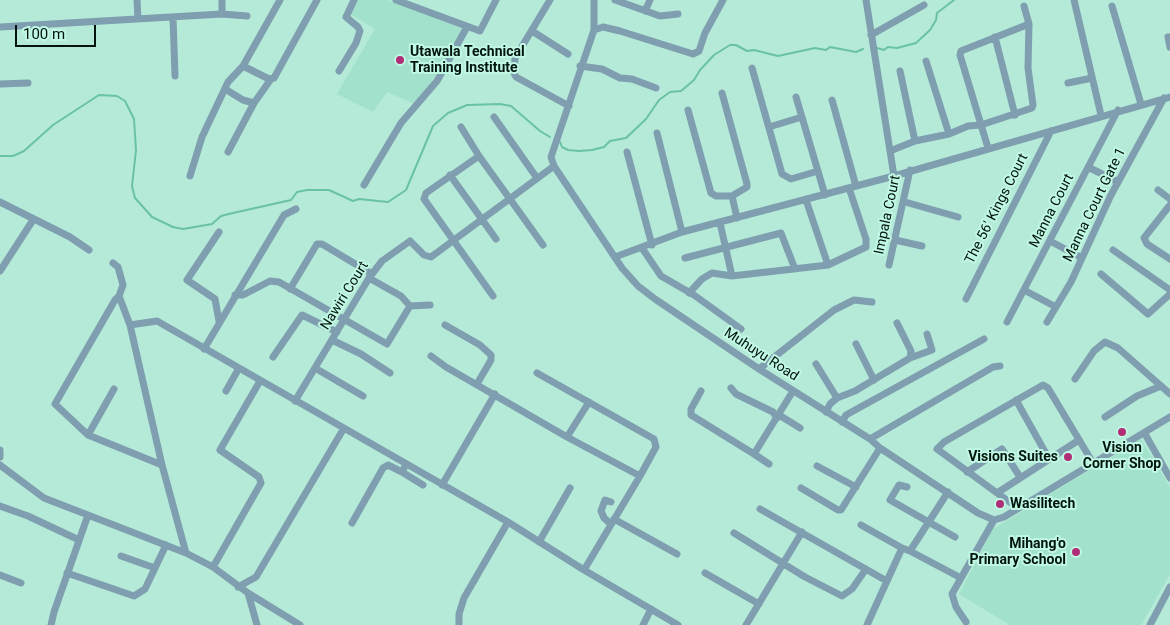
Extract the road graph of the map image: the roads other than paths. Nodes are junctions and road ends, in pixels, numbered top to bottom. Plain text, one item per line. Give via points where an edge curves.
1 (137, 0) edge
2 (222, 0) edge
3 (280, 0) edge
4 (317, 0) edge
5 (354, 0) edge
6 (396, 0) edge
7 (496, 0) edge
8 (550, 0) edge
9 (594, 0) edge
10 (614, 0) edge
11 (650, 0) edge
12 (723, 0) edge
13 (866, 0) edge
14 (1074, 0) edge
15 (924, 5) dead end
16 (1024, 6) dead end
17 (1112, 6) dead end
18 (646, 11) junction
19 (222, 14) junction
20 (678, 14) dead end
21 (247, 16) dead end
22 (173, 17) junction
23 (138, 19) junction
24 (1029, 24) junction
25 (0, 27) edge
26 (467, 27) junction
27 (594, 30) junction
28 (532, 31) junction
29 (871, 35) junction
30 (995, 37) junction
31 (1168, 37) dead end
32 (1170, 47) edge
33 (568, 54) dead end
34 (926, 61) dead end
35 (243, 66) junction
36 (580, 66) junction
37 (752, 68) dead end
38 (339, 71) dead end
39 (900, 71) dead end
40 (175, 76) dead end
41 (1092, 78) junction
42 (271, 79) junction
43 (28, 83) dead end
44 (1068, 83) dead end
45 (0, 84) edge
46 (656, 88) dead end
47 (225, 89) junction
48 (722, 93) dead end
49 (796, 97) dead end
50 (1167, 97) edge
51 (832, 100) dead end
52 (254, 103) junction
53 (1141, 104) junction
54 (569, 106) junction
55 (688, 110) dead end
56 (1118, 110) junction
57 (1015, 115) junction
58 (1101, 115) junction
59 (802, 116) junction
60 (494, 117) dead end
61 (981, 125) junction
62 (461, 127) dead end
63 (769, 127) junction
64 (1051, 131) junction
65 (657, 132) dead end
66 (949, 134) junction
67 (914, 141) junction
68 (988, 148) junction
69 (890, 151) junction
70 (228, 152) dead end
71 (627, 152) dead end
72 (479, 156) junction
73 (554, 166) junction
74 (1088, 167) junction
75 (910, 170) junction
76 (818, 171) junction
77 (450, 175) junction
78 (190, 176) dead end
79 (894, 176) junction
80 (538, 178) junction
81 (1118, 182) junction
82 (364, 185) dead end
83 (853, 187) junction
84 (1158, 190) dead end
85 (825, 195) junction
86 (732, 196) junction
87 (510, 199) junction
88 (806, 200) junction
89 (1170, 200) edge
90 (0, 202) edge
91 (905, 202) junction
92 (1170, 205) edge
93 (296, 209) dead end
94 (958, 217) dead end
95 (483, 218) junction
96 (737, 218) junction
97 (33, 220) junction
98 (720, 223) junction
99 (219, 232) dead end
100 (682, 232) junction
101 (496, 239) dead end
102 (453, 240) junction
103 (895, 240) junction
104 (1050, 241) junction
105 (543, 245) dead end
106 (652, 245) junction
107 (922, 246) dead end
108 (642, 248) junction
109 (726, 248) junction
110 (90, 250) dead end
111 (1113, 250) dead end
112 (615, 257) junction
113 (685, 258) dead end
114 (1082, 258) junction
115 (1170, 259) edge
116 (113, 263) dead end
117 (828, 265) junction
118 (890, 265) dead end
119 (795, 270) junction
120 (0, 271) edge
121 (1101, 274) dead end
122 (370, 276) junction
123 (732, 276) junction
124 (290, 288) junction
125 (1024, 290) junction
126 (1170, 290) edge
127 (688, 293) junction
128 (1170, 294) edge
129 (235, 295) junction
130 (119, 296) junction
131 (493, 296) dead end
132 (966, 299) dead end
133 (872, 302) dead end
134 (430, 305) dead end
135 (410, 306) junction
136 (1056, 307) junction
137 (344, 320) junction
138 (219, 322) junction
139 (1007, 322) dead end
140 (1047, 322) dead end
141 (897, 323) dead end
142 (130, 325) junction
143 (445, 326) dead end
144 (741, 330) dead end
145 (337, 332) junction
146 (927, 334) dead end
147 (984, 339) dead end
148 (332, 340) junction
149 (856, 344) dead end
150 (204, 349) junction
151 (432, 356) dead end
152 (274, 357) dead end
153 (910, 358) junction
154 (816, 364) dead end
155 (1000, 366) dead end
156 (239, 368) junction
157 (315, 368) junction
158 (759, 369) junction
159 (390, 373) dead end
160 (537, 374) dead end
161 (1075, 378) dead end
162 (874, 380) junction
163 (260, 381) junction
164 (477, 384) junction
165 (1161, 386) junction
166 (731, 388) dead end
167 (114, 389) dead end
168 (701, 391) dead end
169 (793, 391) junction
170 (226, 392) dead end
171 (495, 394) junction
172 (1170, 394) edge
173 (363, 396) dead end
174 (837, 398) junction
175 (1016, 400) junction
176 (295, 401) junction
177 (589, 402) junction
178 (826, 412) junction
179 (778, 417) junction
180 (1105, 417) dead end
181 (1170, 417) edge
182 (842, 422) junction
183 (344, 428) junction
184 (800, 428) dead end
185 (1144, 434) junction
186 (88, 435) junction
187 (567, 437) junction
188 (870, 438) junction
189 (1078, 440) junction
190 (880, 448) junction
191 (0, 450) edge
192 (754, 454) junction
193 (0, 457) edge
194 (1049, 459) junction
195 (1093, 463) junction
196 (406, 464) junction
197 (769, 464) dead end
198 (0, 465) edge
199 (162, 466) junction
200 (817, 466) dead end
201 (402, 472) junction
202 (968, 472) junction
203 (640, 476) junction
204 (1020, 477) junction
205 (1170, 478) edge
206 (423, 485) dead end
207 (442, 486) junction
208 (856, 487) junction
209 (570, 488) dead end
210 (801, 488) dead end
211 (907, 488) dead end
212 (948, 492) junction
213 (997, 493) junction
214 (611, 502) dead end
215 (0, 506) edge
216 (1018, 508) junction
217 (760, 509) dead end
218 (88, 515) junction
219 (994, 520) junction
220 (508, 522) junction
221 (613, 522) junction
222 (929, 522) junction
223 (352, 524) dead end
224 (861, 525) dead end
225 (802, 532) junction
226 (734, 533) dead end
227 (955, 536) dead end
228 (79, 540) junction
229 (539, 542) junction
230 (166, 545) junction
231 (902, 548) junction
232 (910, 551) junction
233 (186, 553) junction
234 (677, 554) dead end
235 (121, 556) dead end
236 (782, 562) junction
237 (213, 567) junction
238 (155, 568) junction
239 (866, 569) junction
240 (584, 570) junction
241 (67, 573) junction
242 (705, 573) dead end
243 (0, 575) edge
244 (961, 578) junction
245 (885, 580) junction
246 (21, 583) dead end
247 (238, 586) junction
248 (1170, 587) edge
249 (248, 594) junction
250 (1167, 597) edge
251 (759, 604) junction
252 (652, 610) junction
253 (966, 622) dead end
254 (51, 625) edge
255 (257, 625) edge
256 (300, 625) edge
257 (460, 625) edge
258 (643, 625) edge
259 (678, 625) edge
260 (746, 625) edge
261 (867, 625) edge
262 (1150, 625) edge

1 - 23 street
2 - 19 street
3 - 35 street
4 - 42 street
5 - 38 street via 346,17 360,31 356,44
6 - 26 street
7 - 26 street via 480,31
8 - 28 street
9 - 27 street
10 - 18 street
11 - 18 street
12 - 27 street via 697,53 693,54 603,27
13 - 29 street
14 - 41 street
15 - 29 street
16 - 24 street
17 - 53 street
18 - 20 street via 660,16
19 - 21 street
19 - 22 street
22 - 23 street
22 - 40 street
23 - 25 street
24 - 30 street
24 - 57 street via 1028,68 1033,105 1029,111
26 - 82 street via 437,81 401,123
27 - 36 street
28 - 33 street
28 - 54 street via 515,58 514,76
29 - 69 street
30 - 57 street
30 - 61 street via 963,49 960,55
31 - 32 street
34 - 66 street
35 - 42 street
35 - 47 street
36 - 46 street via 602,69 620,78
36 - 54 street
37 - 63 street
39 - 67 street
41 - 44 street
41 - 58 street
42 - 52 street
43 - 45 street
47 - 52 street
47 - 78 street via 202,136
48 - 86 street via 747,184
49 - 59 street
50 - 53 street
50 - 81 street, Manna Court Gate 1
51 - 83 street
52 - 70 street
53 - 56 street
54 - 73 street via 551,157
55 - 86 street via 711,193
56 - 58 street
56 - 74 street, Manna Court
57 - 61 street
58 - 64 street
59 - 63 street
59 - 76 street
60 - 80 street
61 - 66 street via 968,126
61 - 68 street
62 - 72 street
63 - 76 street via 782,174 791,179
64 - 68 street
64 - 132 street, The 56' Kings Court
65 - 100 street
66 - 67 street
67 - 69 street
68 - 75 street
69 - 79 street
71 - 106 street
72 - 77 street
72 - 87 street
73 - 80 street, Nawiri Court
73 - 112 street, Muhuyu Road
74 - 81 street
74 - 104 street, Manna Court
75 - 79 street
75 - 91 street, Impala Court
76 - 85 street
77 - 95 street
77 - 102 street via 426,193 424,199
79 - 83 street
80 - 87 street, Nawiri Court
81 - 114 street, Manna Court Gate 1
83 - 85 street
83 - 117 street via 866,247
84 - 89 street
85 - 88 street
86 - 96 street
87 - 95 street, Nawiri Court
87 - 105 street
88 - 96 street
88 - 117 street
90 - 97 street
91 - 94 street
91 - 103 street, Impala Court
92 - 115 street via 1144,238 1147,244
93 - 129 street via 284,215
95 - 101 street
95 - 102 street, Nawiri Court
96 - 98 street
97 - 110 street via 70,236
97 - 120 street
98 - 100 street
98 - 109 street
99 - 138 street via 186,280 215,299
100 - 106 street
102 - 122 street, Nawiri Court via 431,256 424,255 410,241 382,261
102 - 131 street
103 - 107 street
103 - 118 street, Impala Court
104 - 114 street
104 - 125 street, Manna Court
106 - 108 street
108 - 112 street
108 - 127 street via 661,276
109 - 113 street
109 - 119 street via 781,232
109 - 123 street
111 - 126 street
112 - 158 street, Muhuyu Road via 645,292
114 - 136 street, Manna Court Gate 1
116 - 130 street via 118,267 123,285
117 - 119 street
119 - 123 street
121 - 128 street via 1148,314
122 - 124 street via 322,244 317,244
122 - 135 street via 401,296
122 - 137 street, Nawiri Court
123 - 127 street via 712,273
124 - 129 street via 270,281 242,295
124 - 137 street
125 - 136 street
125 - 139 street, Manna Court
127 - 144 street
129 - 138 street
130 - 142 street
130 - 186 street via 56,400 58,409
133 - 158 street via 854,300 834,310
134 - 135 street
135 - 137 street via 387,344
136 - 140 street, Manna Court Gate 1
137 - 145 street, Nawiri Court
138 - 150 street
141 - 153 street via 911,350
142 - 150 street via 157,321
142 - 199 street
143 - 164 street via 480,345 491,355
145 - 148 street, Nawiri Court
145 - 152 street via 302,315
146 - 153 street via 932,350
147 - 182 street via 846,415
148 - 157 street, Nawiri Court
148 - 159 street
149 - 162 street
150 - 156 street
151 - 164 street
153 - 162 street
154 - 174 street
155 - 188 street via 993,367
156 - 163 street
156 - 170 street
157 - 173 street
157 - 176 street, Nawiri Court
158 - 169 street, Muhuyu Road
160 - 177 street
161 - 165 street via 1094,351 1105,342 1118,348
162 - 174 street
163 - 176 street
163 - 237 street via 220,450 259,477 261,483
164 - 171 street
165 - 172 street
165 - 180 street via 1137,396
166 - 179 street
167 - 186 street
168 - 192 street via 691,415
169 - 178 street, Muhuyu Road
169 - 179 street
171 - 187 street
171 - 207 street
174 - 178 street
175 - 189 street via 1043,385 1048,388
175 - 194 street
175 - 202 street via 939,446 937,450 940,453
176 - 183 street
177 - 187 street
177 - 203 street via 638,429 656,443
178 - 182 street, Muhuyu Road
179 - 184 street
179 - 192 street
181 - 185 street
182 - 188 street, Muhuyu Road
183 - 196 street
183 - 247 street via 256,577
185 - 195 street
185 - 205 street
186 - 199 street
187 - 203 street
188 - 190 street, Muhuyu Road
189 - 194 street
189 - 195 street
190 - 208 street
190 - 212 street, Muhuyu Road
191 - 193 street
192 - 197 street
194 - 204 street
195 - 216 street
196 - 201 street
196 - 207 street
198 - 218 street via 44,498
199 - 233 street
200 - 208 street
201 - 206 street
201 - 223 street via 388,466 384,468
202 - 204 street via 1002,449
202 - 213 street
203 - 221 street
204 - 213 street
207 - 220 street
208 - 210 street via 838,510
209 - 229 street
211 - 222 street via 899,485 890,500
212 - 219 street, Muhuyu Road
212 - 222 street
213 - 216 street
214 - 221 street via 605,500 601,511 604,518
215 - 228 street
216 - 219 street
217 - 225 street
218 - 228 street
218 - 230 street
219 - 244 street
220 - 229 street
220 - 257 street via 464,598 459,614
221 - 234 street
221 - 240 street
222 - 227 street
222 - 232 street
224 - 231 street
225 - 236 street
225 - 239 street
226 - 236 street
228 - 241 street
229 - 240 street
230 - 233 street
230 - 238 street
231 - 232 street
231 - 245 street
232 - 244 street
233 - 237 street
235 - 238 street
236 - 239 street via 842,596 852,589
236 - 251 street
237 - 247 street
238 - 241 street via 145,589 134,596
239 - 245 street
240 - 252 street
241 - 254 street
242 - 251 street
243 - 246 street
244 - 253 street via 952,597
245 - 261 street
247 - 249 street
248 - 250 street
249 - 255 street
249 - 256 street
250 - 262 street
251 - 260 street
252 - 258 street
252 - 259 street

